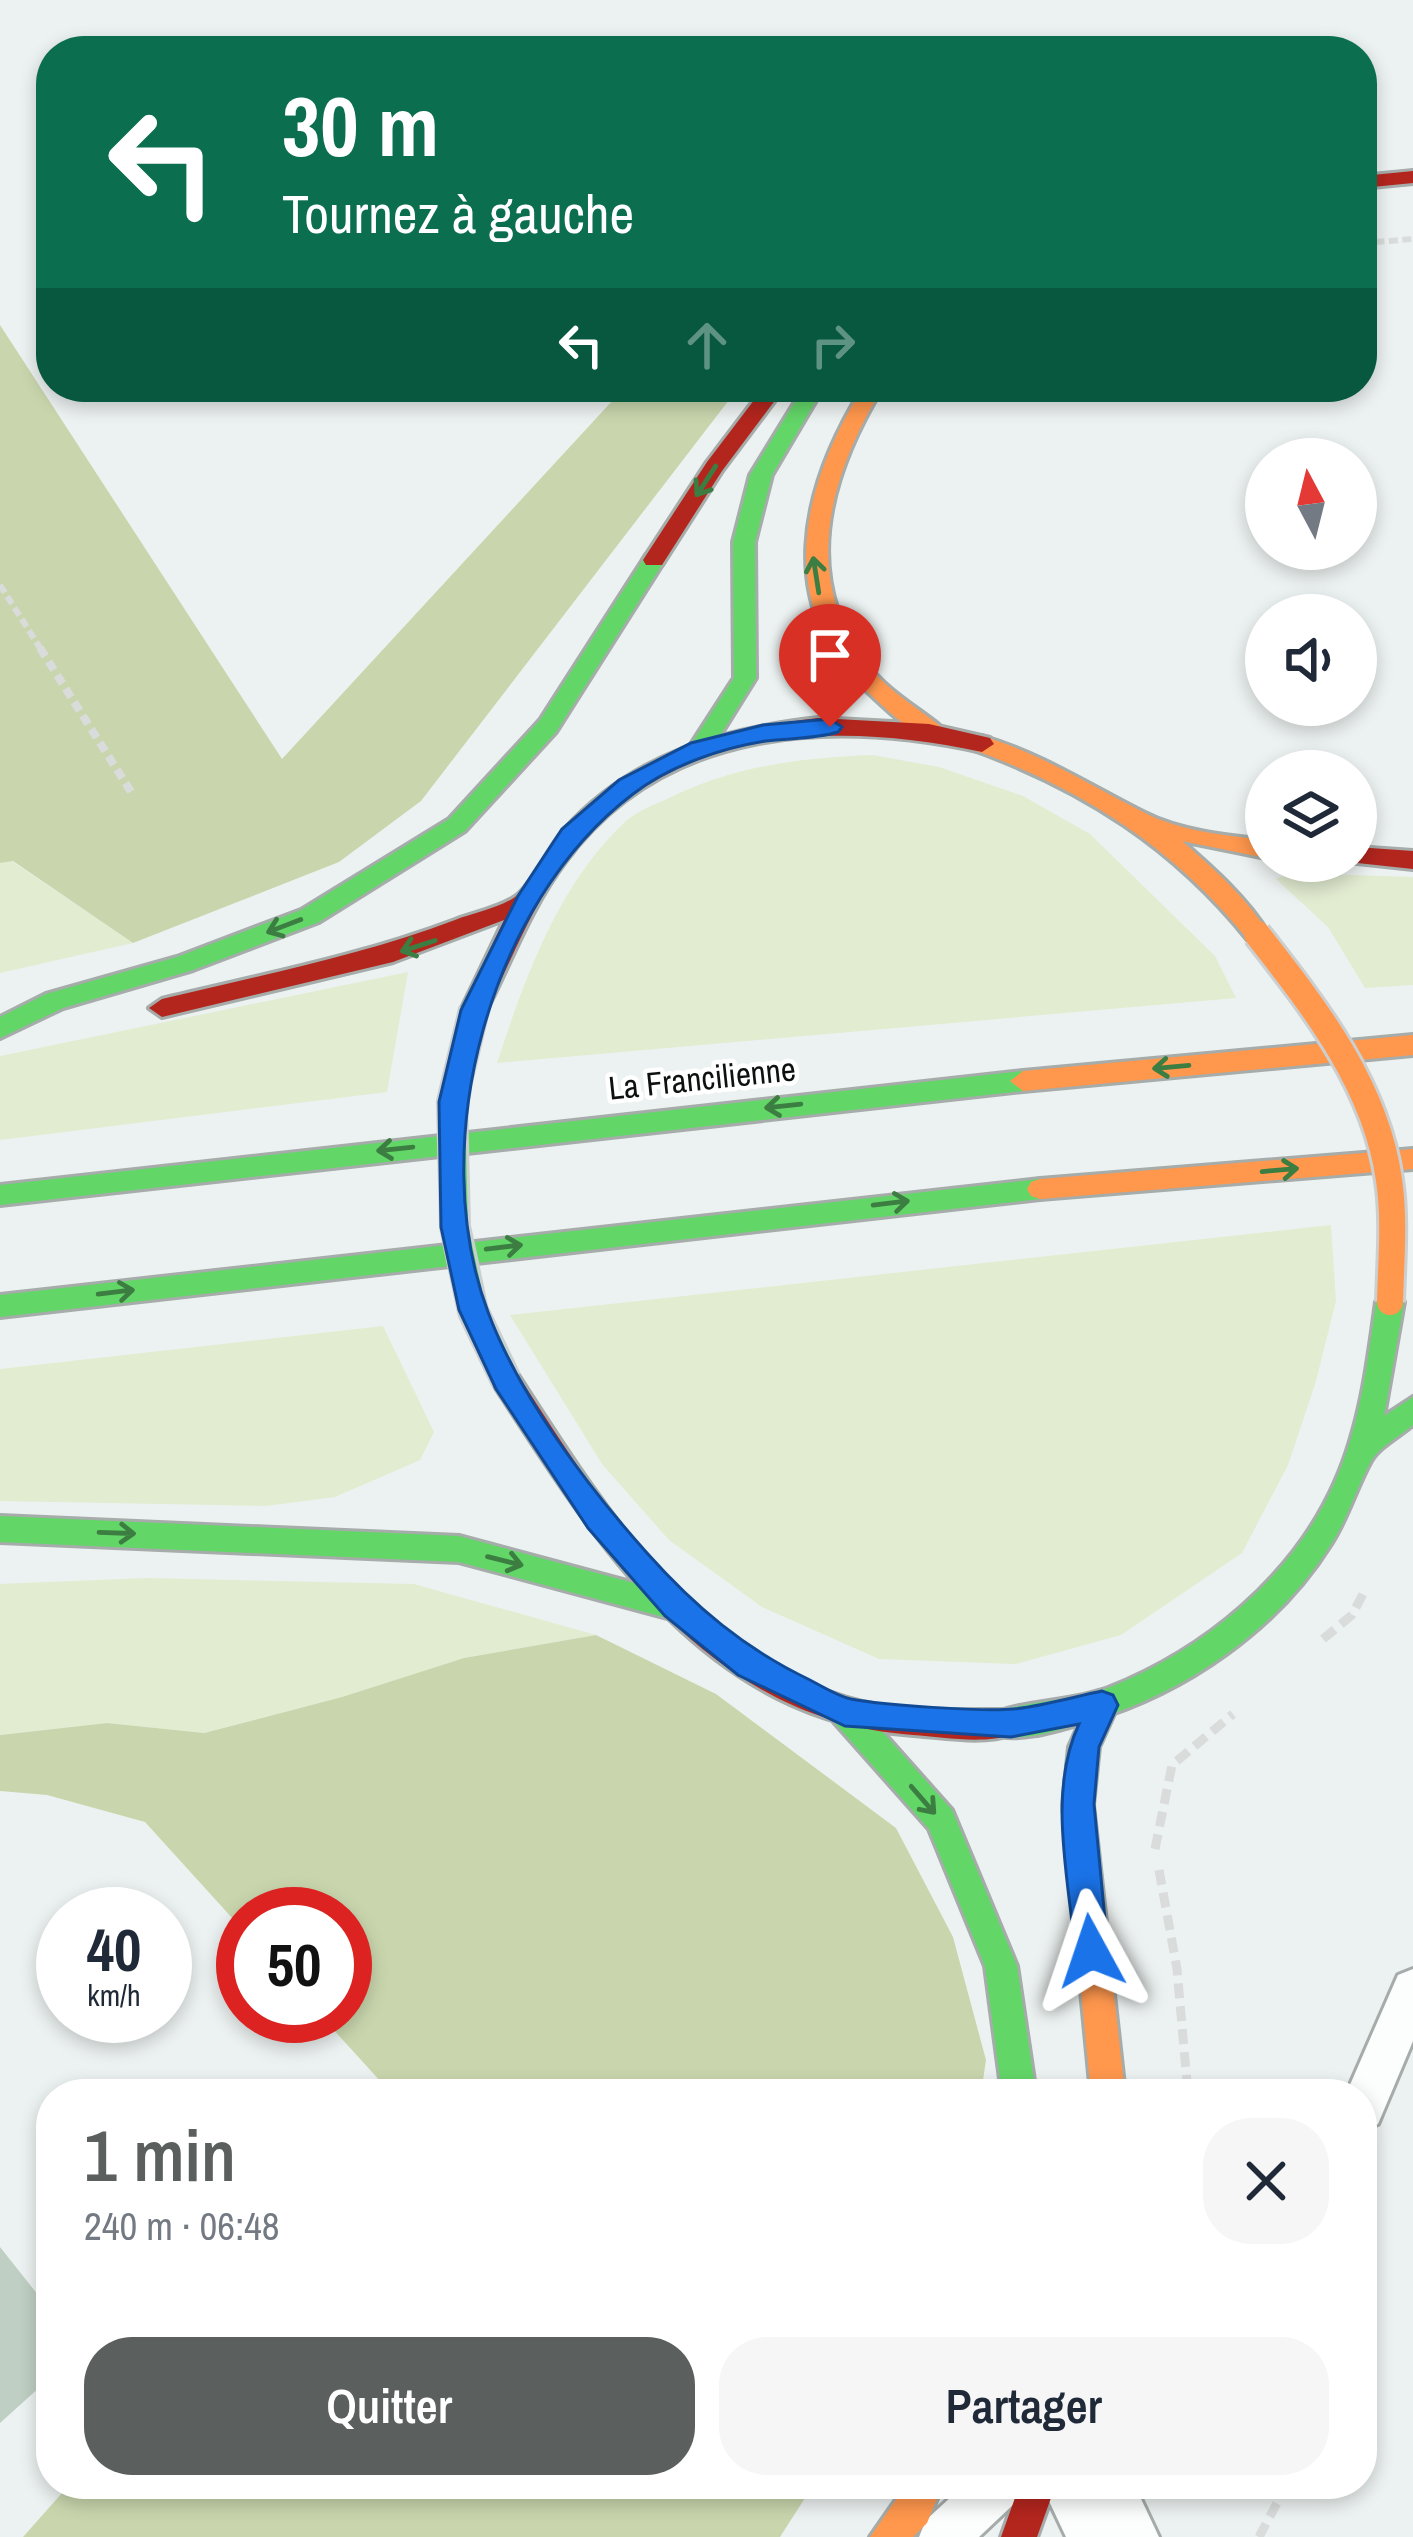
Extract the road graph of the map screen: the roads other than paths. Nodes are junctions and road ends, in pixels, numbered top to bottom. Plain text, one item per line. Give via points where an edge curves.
1 (1413, 177) edge
2 (1377, 181) edge
3 (764, 402) edge
4 (805, 402) edge
5 (862, 402) edge
6 (931, 731) junction
7 (700, 749) junction
8 (1139, 821) junction
9 (1245, 847) edge
10 (1377, 857) edge
11 (1413, 860) edge
12 (526, 902) junction
13 (131, 1014) dead end
14 (87, 1020) dead end
15 (0, 1031) edge
16 (1413, 1045) edge
17 (1413, 1160) edge
18 (0, 1195) edge
19 (0, 1306) edge
20 (1413, 1409) edge
21 (1362, 1450) junction
22 (0, 1529) edge
23 (675, 1607) junction
24 (1102, 1705) junction
25 (845, 1712) junction
26 (1413, 1990) edge
27 (1017, 2079) edge
28 (1106, 2079) edge
29 (1375, 2079) edge
30 (919, 2499) edge
31 (984, 2499) edge
32 (1033, 2499) edge
33 (1093, 2499) edge
34 (888, 2537) edge
35 (943, 2537) edge
36 (1019, 2537) edge
37 (1114, 2537) edge

1 - 2 main road
3 -> 15 main road via 548,726 457,825 310,916 55,1001
4 - 7 main road via 761,475 744,542 745,678
6 -> 5 main road via 861,671 824,618 811,544 821,476
6 - 7 main road via 800,727
6 - 8 main road via 1028,759
7 - 12 main road via 627,786 584,823
8 - 9 main road
8 - 21 main road, bridge via 1191,865 1311,1000 1386,1157 1390,1302
10 - 11 main road
12 -> 13 main road via 353,966
12 - 23 main road, bridge via 474,1010 452,1102 454,1227 473,1310 506,1380 598,1519
14 - 15 main road
16 -> 18 main road, La Francilienne via 925,1090
19 -> 17 main road via 943,1197
20 - 21 main road
21 - 24 main road via 1335,1513 1290,1580 1217,1648
22 -> 23 main road via 459,1549
23 - 25 main road via 748,1666
24 - 25 main road via 1011,1724
24 - 28 main road via 1084,1747 1078,1804
25 -> 27 main road via 941,1820 1001,1966
26 - 29 lane
30 - 34 main road
31 - 35 lane
32 - 36 main road
33 - 37 street

